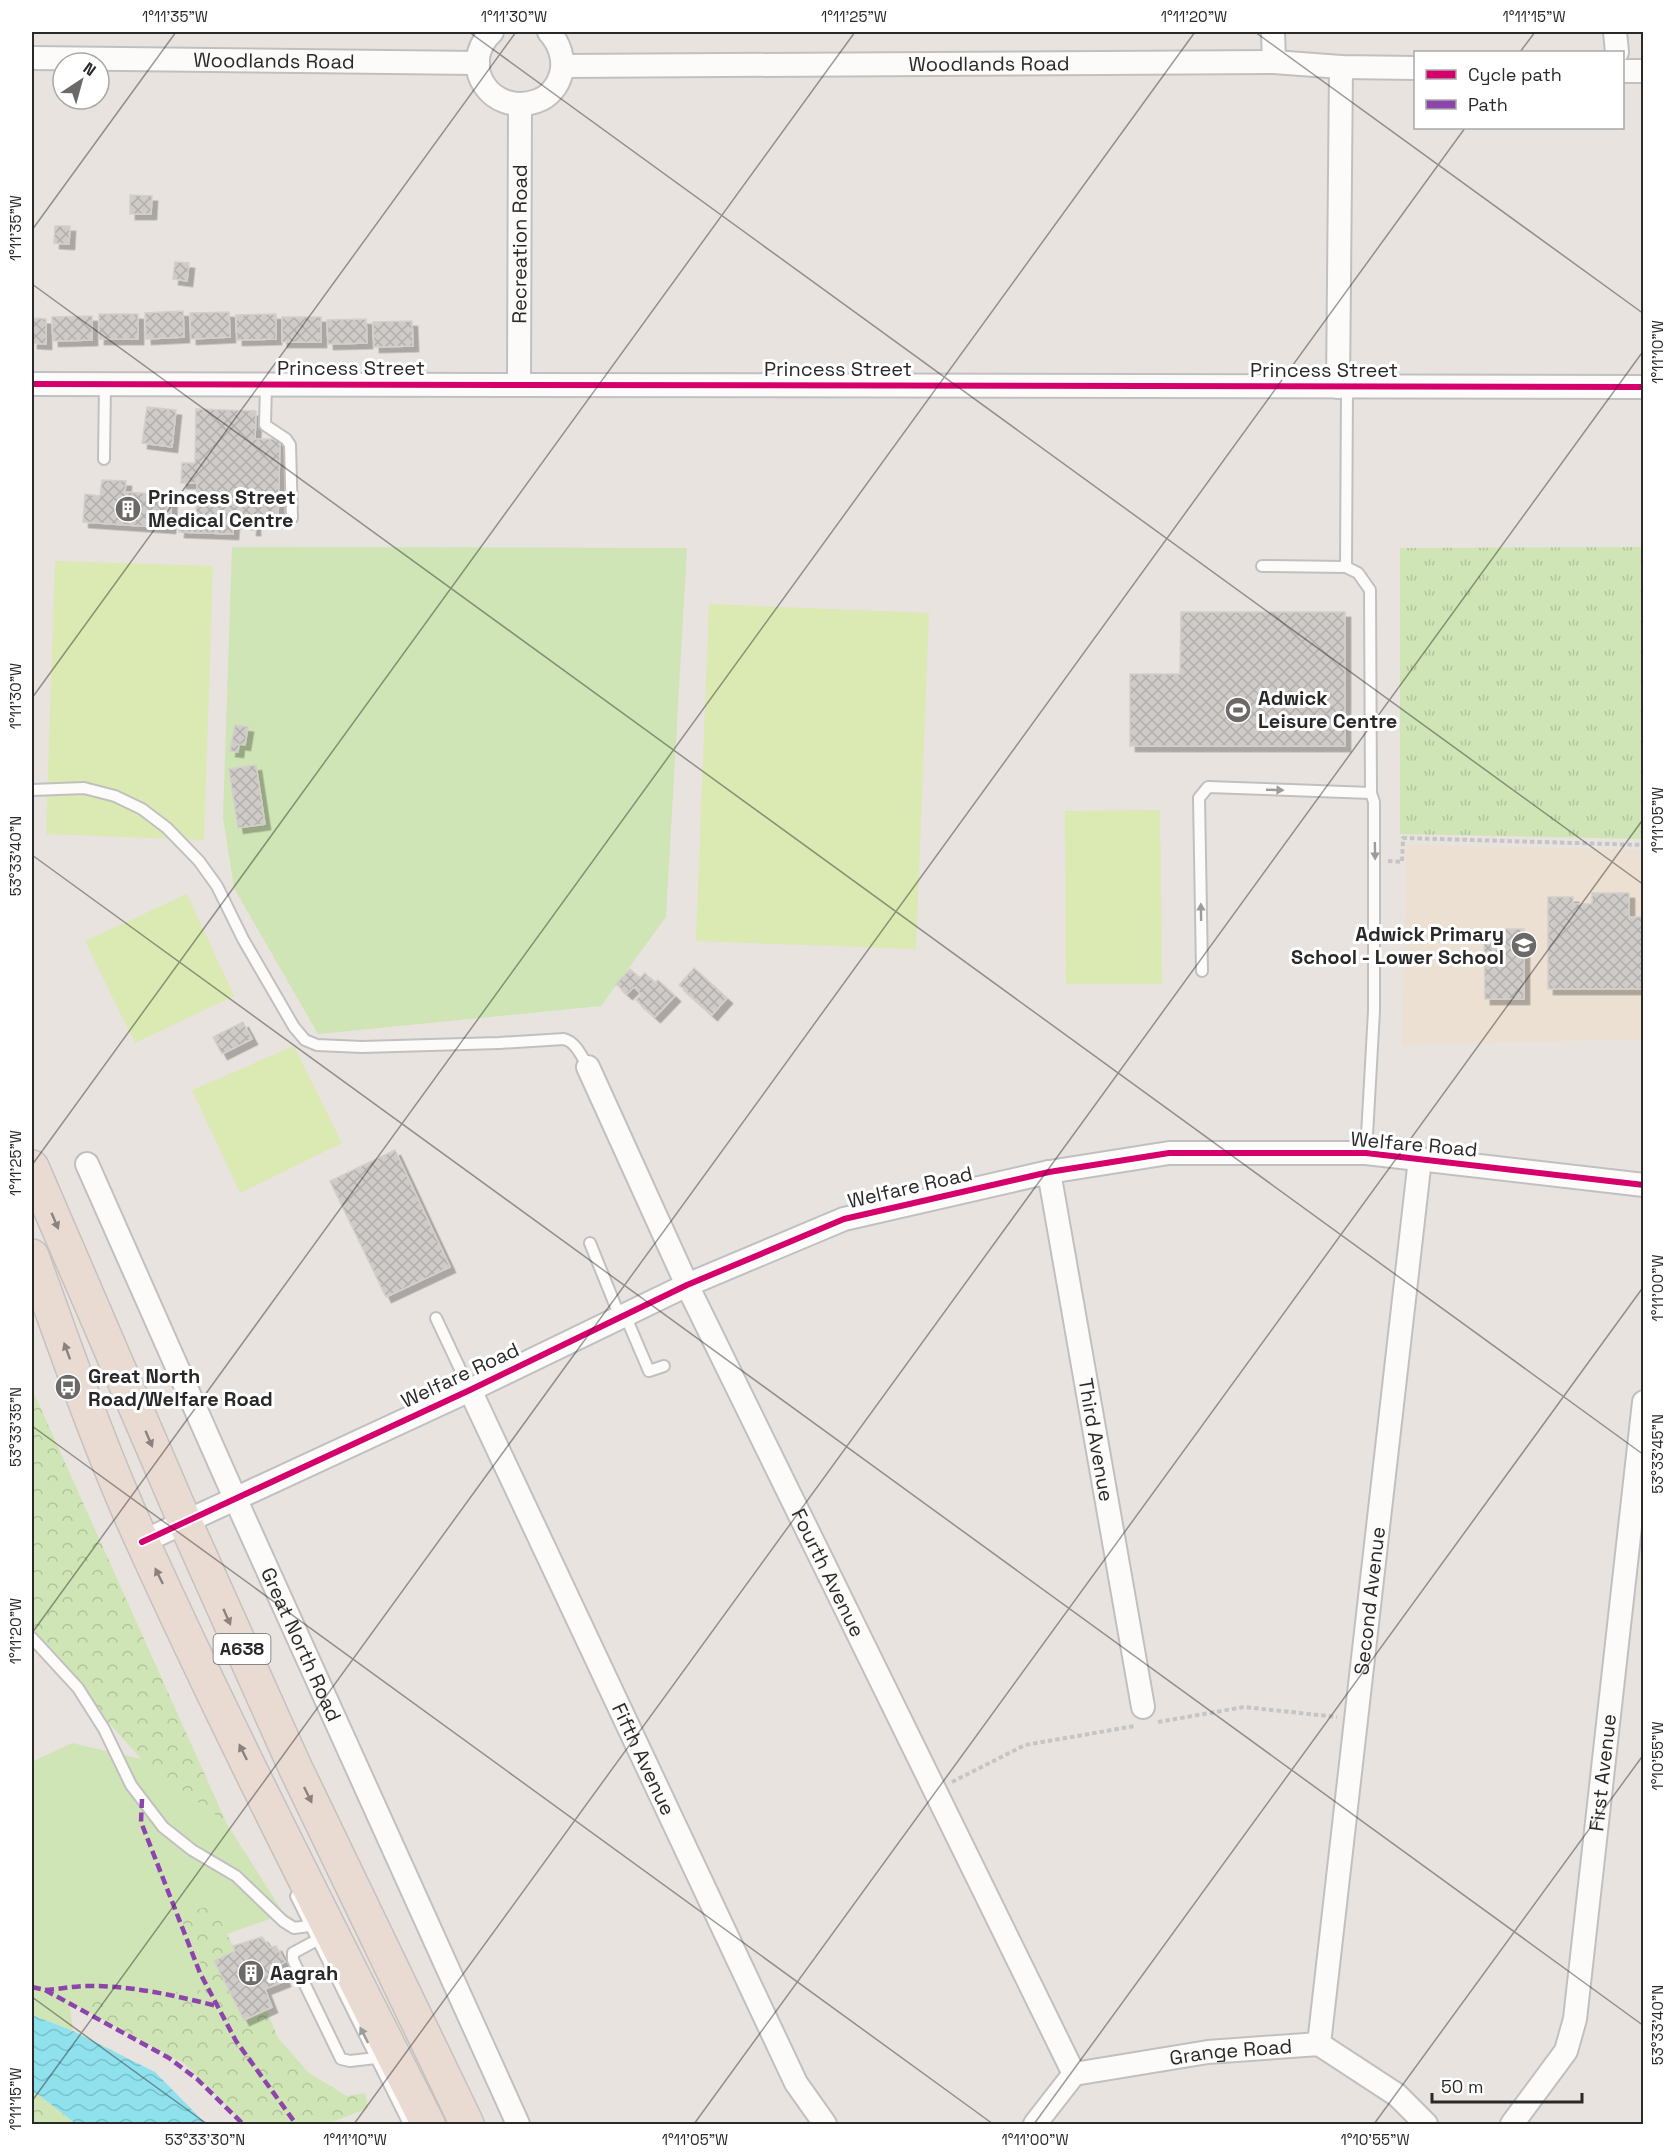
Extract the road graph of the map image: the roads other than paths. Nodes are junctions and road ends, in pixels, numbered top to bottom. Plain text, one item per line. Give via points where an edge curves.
1 (492, 32) edge
2 (549, 32) edge
3 (1273, 32) edge
4 (1615, 32) edge
5 (1617, 51) edge
6 (32, 58) edge
7 (1274, 62) junction
8 (478, 63) junction
9 (562, 66) junction
10 (1341, 67) junction
11 (1414, 68) edge
12 (1624, 71) edge
13 (1644, 71) edge
14 (520, 105) junction
15 (32, 384) edge
16 (105, 384) junction
17 (266, 384) junction
18 (519, 384) junction
19 (1342, 387) junction
20 (1644, 387) edge
21 (104, 459) dead end
22 (292, 518) dead end
23 (1262, 566) dead end
24 (1346, 567) junction
25 (32, 790) edge
26 (1371, 793) junction
27 (1202, 971) dead end
28 (588, 1067) joint
29 (1366, 1153) junction
30 (1420, 1160) junction
31 (87, 1164) dead end
32 (32, 1167) edge
33 (1049, 1172) junction
34 (1644, 1185) edge
35 (590, 1243) dead end
36 (32, 1257) edge
37 (687, 1285) junction
38 (622, 1316) junction
39 (436, 1318) dead end
40 (664, 1366) dead end
41 (470, 1390) junction
42 (1644, 1402) edge
43 (235, 1498) junction
44 (185, 1522) junction
45 (142, 1542) junction
46 (32, 1638) edge
47 (1149, 1718) road end
48 (261, 1790) junction
49 (266, 1830) dead end
50 (290, 1883) dead end
51 (309, 1926) junction
52 (317, 1940) junction
53 (1319, 2044) junction
54 (376, 2058) junction
55 (1074, 2074) junction
56 (409, 2124) edge
57 (428, 2124) edge
58 (467, 2124) edge
59 (518, 2124) edge
60 (825, 2124) edge
61 (1035, 2124) edge
62 (1426, 2124) edge
63 (1512, 2124) edge

1 - 8 street via 485,38
2 - 9 street via 559,45
3 - 7 street
4 - 5 street
6 - 8 street, Woodlands Road
7 - 9 street, Woodlands Road
7 - 10 street, Woodlands Road
8 - 14 street via 480,78 488,91 500,100
9 - 14 street via 553,90 542,99
10 - 11 street, Woodlands Road
10 - 19 street
12 - 13 street
14 - 18 street, Recreation Road
15 - 16 street, Princess Street
16 - 17 street, Princess Street
16 - 21 lane
17 - 18 street, Princess Street
17 - 22 lane via 266,425 290,446
18 - 19 street, Princess Street
19 - 20 street, Princess Street
19 - 24 lane
23 - 24 lane
24 - 26 lane via 1358,573 1370,590
25 - 28 lane via 84,788 116,796 167,828 217,886 243,939 305,1040 317,1045 362,1047 564,1039 571,1040
27 -> 26 lane via 1199,798 1208,787
26 -> 29 lane via 1375,858 1374,1011
28 - 37 street, Fourth Avenue
29 - 30 street, Welfare Road
29 - 33 street, Welfare Road via 1168,1153
30 - 34 street, Welfare Road
30 - 53 street, Second Avenue
31 - 43 street, Great North Road
32 -> 44 highway, A638
33 - 37 street, Welfare Road via 844,1219
33 - 47 street, Third Avenue
35 - 38 lane
45 -> 36 highway, A638
37 - 38 street, Welfare Road
37 - 55 street, Fourth Avenue
38 - 40 lane via 649,1371
38 - 41 street, Welfare Road
39 - 41 lane
41 - 43 street, Welfare Road
41 - 60 street, Fifth Avenue via 796,2084
42 - 63 street, First Avenue via 1575,2019 1566,2051
43 - 44 street, Welfare Road
43 - 59 street, Great North Road
44 - 45 street, Welfare Road
44 -> 58 highway, A638 via 295,1767
48 -> 45 highway, A638
46 - 51 lane via 78,1688 104,1729 131,1785 163,1827 236,1876 283,1921 294,1928
48 - 49 lane
48 - 57 highway, A638
50 - 51 lane
51 - 52 lane
54 -> 52 lane
52 - 54 lane via 296,1950 293,1960 341,2059
53 - 55 street, Grange Road via 1208,2052
53 - 62 street, Grange Road via 1397,2096
54 - 56 lane
55 - 61 street

